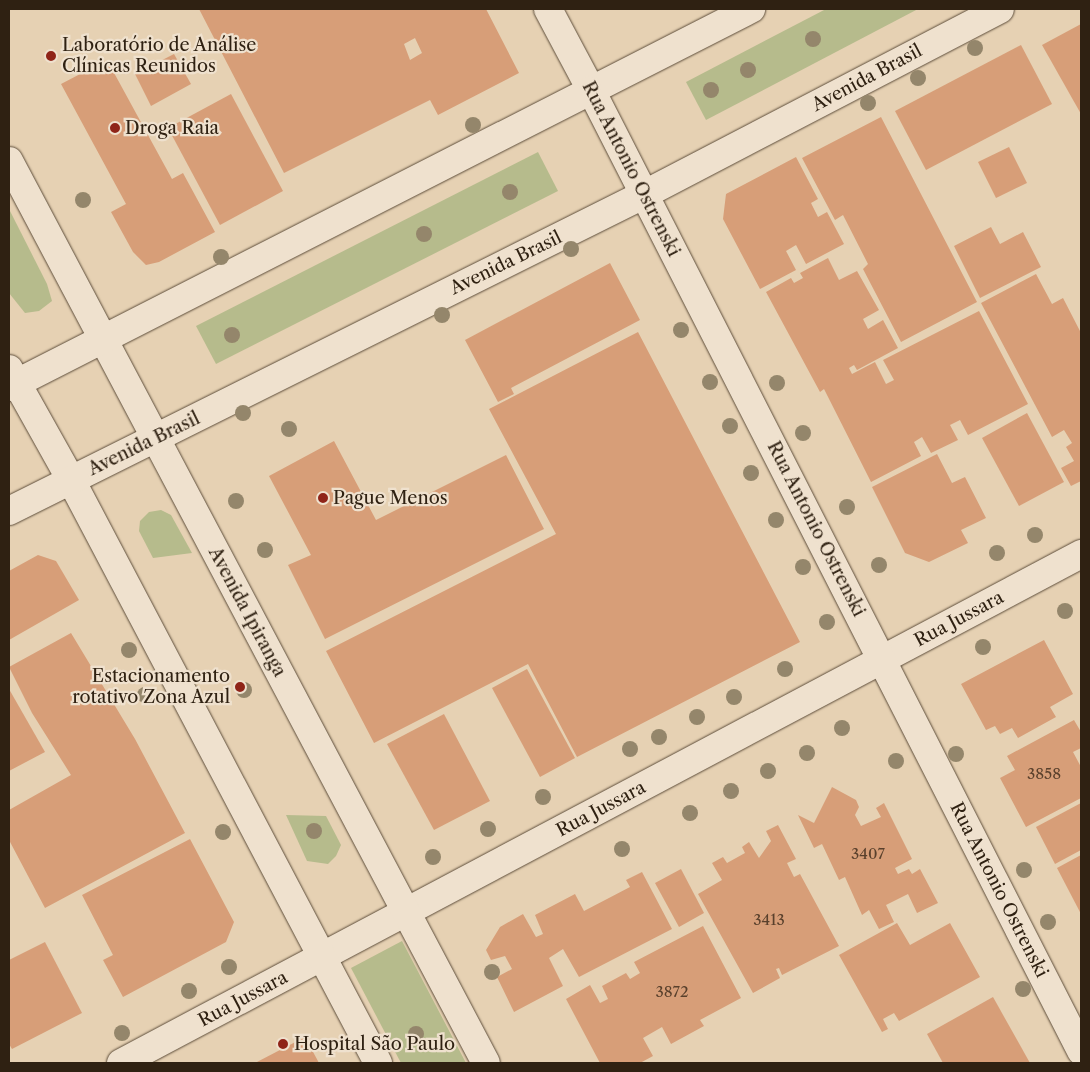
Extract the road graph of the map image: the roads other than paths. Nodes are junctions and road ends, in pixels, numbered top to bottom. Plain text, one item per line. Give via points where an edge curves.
1 (548, 9) edge
2 (751, 9) edge
3 (1000, 9) edge
4 (591, 90) junction
5 (9, 161) edge
6 (645, 194) junction
7 (102, 340) junction
8 (12, 379) edge
9 (154, 439) junction
10 (71, 480) junction
11 (9, 511) edge
12 (1081, 554) edge
13 (882, 660) junction
14 (408, 912) junction
15 (324, 956) junction
16 (1081, 1051) edge
17 (121, 1063) edge
18 (378, 1063) edge
19 (486, 1063) edge

1 - 4 street, Rua Antonio Ostrenski
2 - 4 street
3 - 6 street, Avenida Brasil
4 - 6 street, Rua Antonio Ostrenski
4 - 7 street
5 - 7 street, Avenida Ipiranga
6 - 9 street, Avenida Brasil
6 - 13 street, Rua Antonio Ostrenski
7 - 8 street
7 - 9 street, Avenida Ipiranga
8 - 10 street
9 - 10 street, Avenida Brasil
9 - 14 street, Avenida Ipiranga
10 - 11 street, Avenida Brasil
10 - 15 street
12 - 13 street, Rua Jussara
13 - 14 street, Rua Jussara
13 - 16 street, Rua Antonio Ostrenski
14 - 15 street, Rua Jussara
14 - 19 street, Avenida Ipiranga
15 - 17 street, Rua Jussara
15 - 18 street

